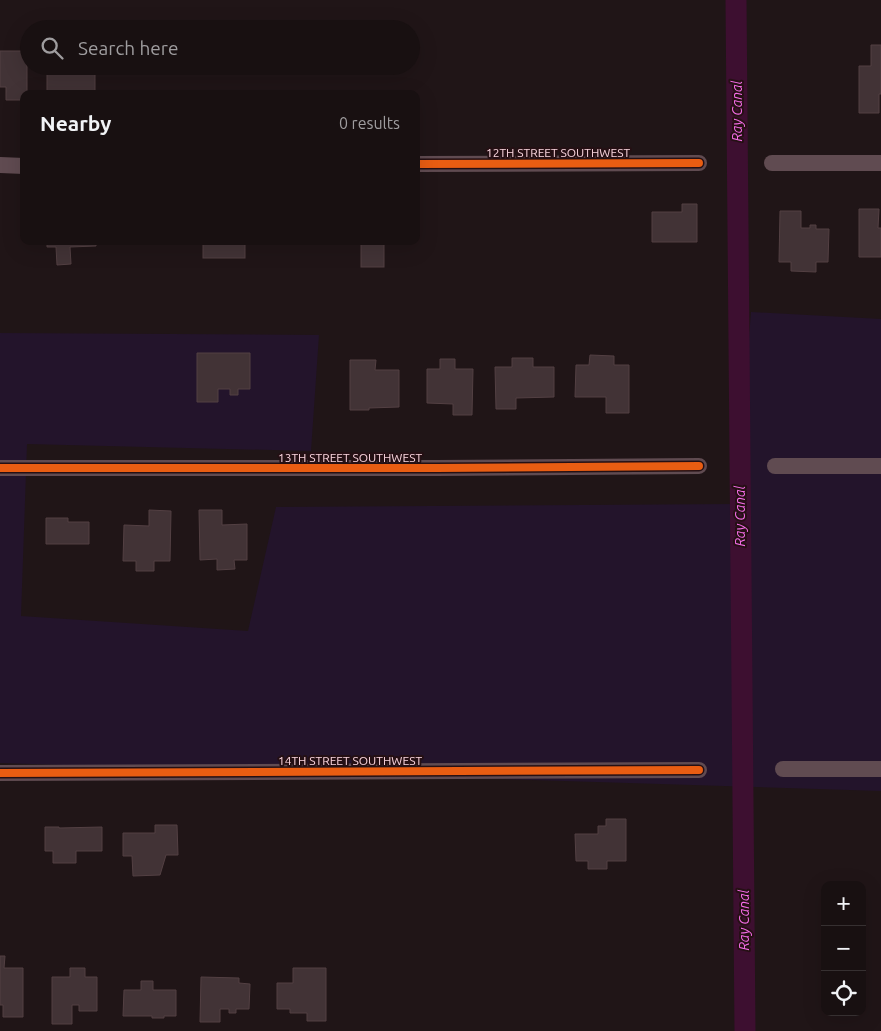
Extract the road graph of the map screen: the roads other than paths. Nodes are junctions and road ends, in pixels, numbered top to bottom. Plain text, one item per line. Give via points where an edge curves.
1 (699, 163) dead end
2 (772, 163) dead end
3 (881, 163) edge
4 (420, 164) edge
5 (0, 165) edge
6 (20, 166) edge
7 (700, 466) dead end
8 (776, 466) dead end
9 (881, 466) edge
10 (0, 468) edge
11 (782, 769) dead end
12 (881, 769) edge
13 (699, 770) dead end
14 (0, 772) edge

1 - 4 street, 12TH STREET SOUTHWEST
2 - 3 street
5 - 6 street
7 - 10 street, 13TH STREET SOUTHWEST
8 - 9 street
11 - 12 street
13 - 14 street, 14TH STREET SOUTHWEST

